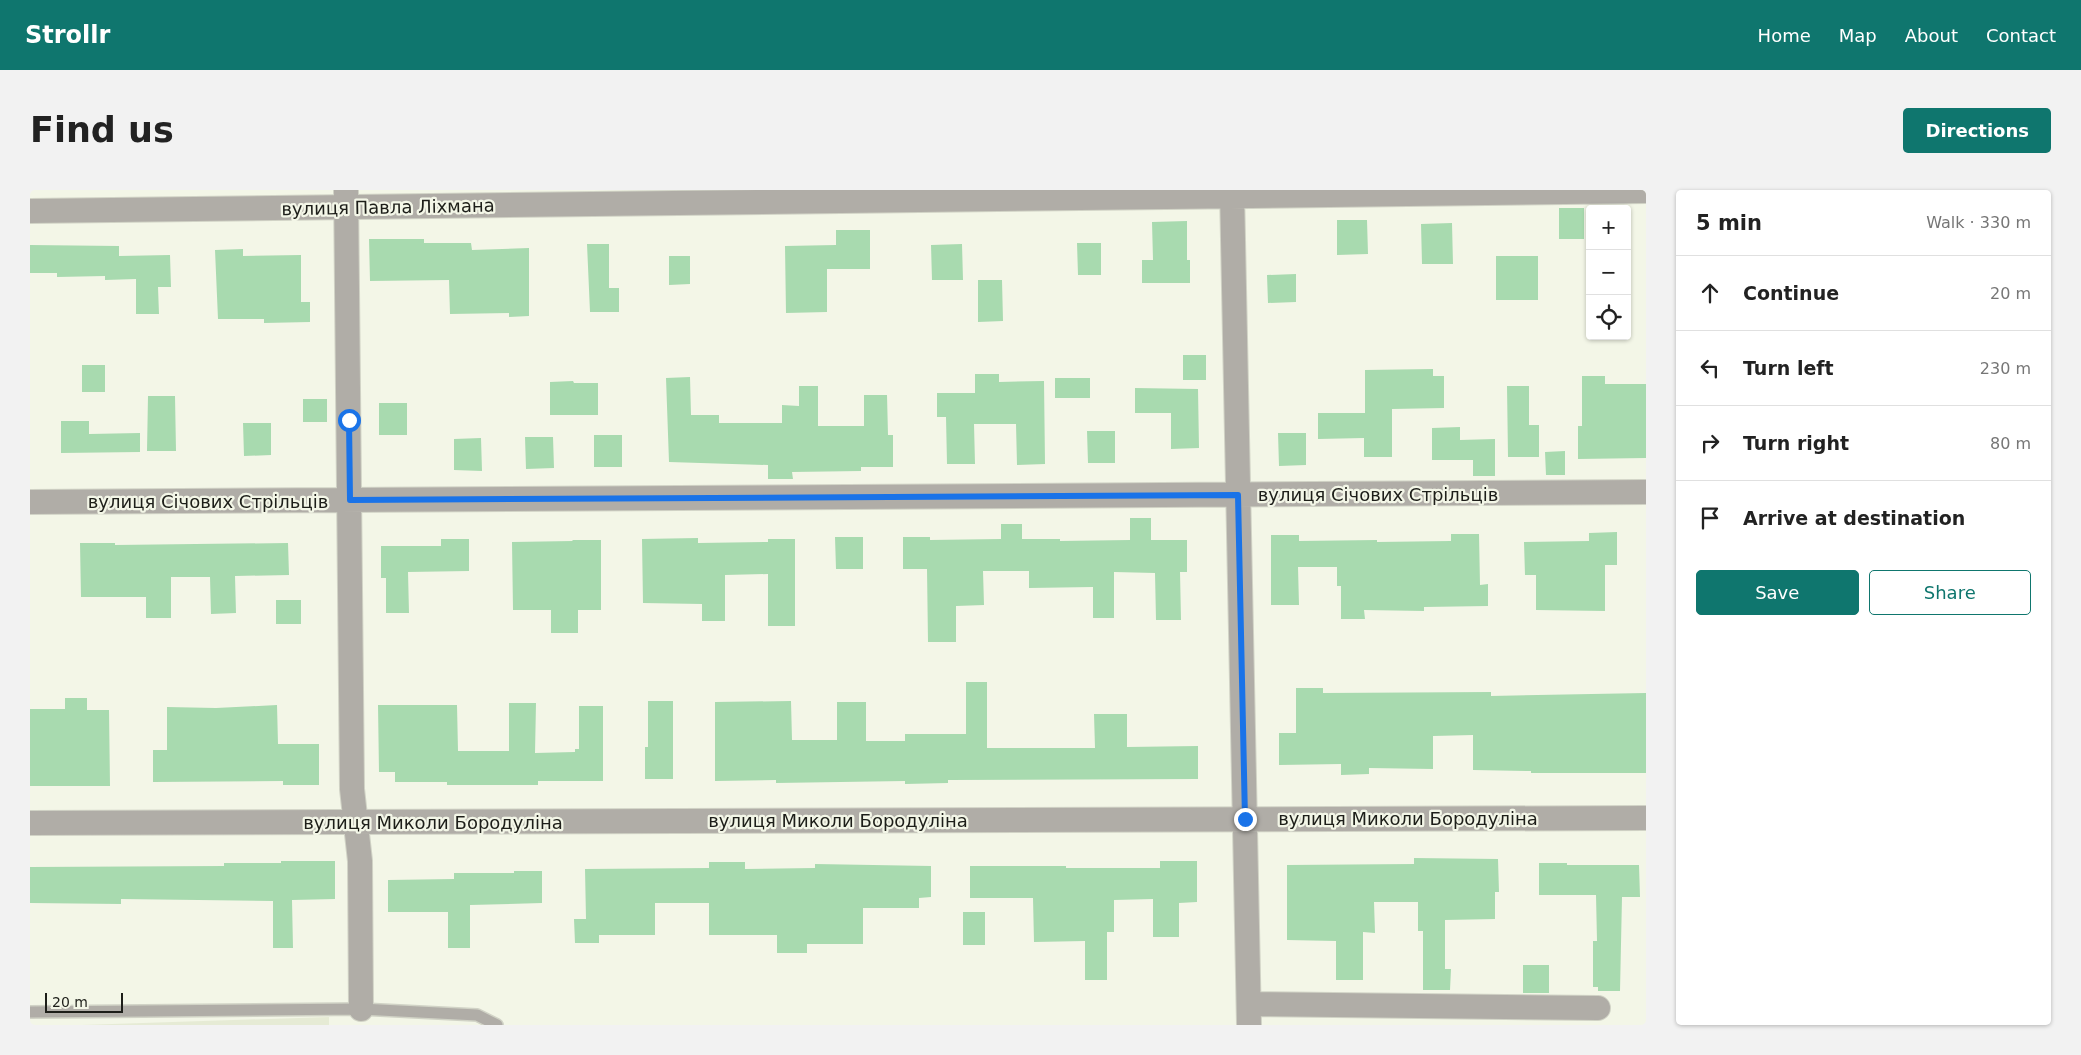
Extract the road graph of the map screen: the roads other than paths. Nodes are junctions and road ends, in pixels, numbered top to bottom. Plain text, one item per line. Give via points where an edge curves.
1 (1646, 191) edge
2 (1232, 193) edge
3 (346, 199) edge
4 (30, 211) edge
5 (1646, 492) edge
6 (1238, 495) junction
7 (350, 500) junction
8 (30, 502) edge
9 (1646, 818) edge
10 (1245, 819) junction
11 (354, 822) junction
12 (30, 823) edge
13 (1598, 1008) dead end
14 (361, 1009) junction
15 (30, 1012) edge
16 (1249, 1014) edge
17 (497, 1025) edge

1 - 2 street, вулиця Павла Ліхмана
2 - 3 street, вулиця Павла Ліхмана
2 - 6 street
3 - 4 street, вулиця Павла Ліхмана
3 - 7 street
5 - 6 street, вулиця Січових Стрільців
6 - 7 street, вулиця Січових Стрільців
6 - 10 street
7 - 8 street, вулиця Січових Стрільців
7 - 11 street
9 - 10 street, вулиця Миколи Бородуліна
10 - 11 street, вулиця Миколи Бородуліна
10 - 16 street
11 - 12 street, вулиця Миколи Бородуліна
11 - 14 street via 360,861
13 - 16 street
14 - 15 lane
14 - 17 lane via 477,1015

